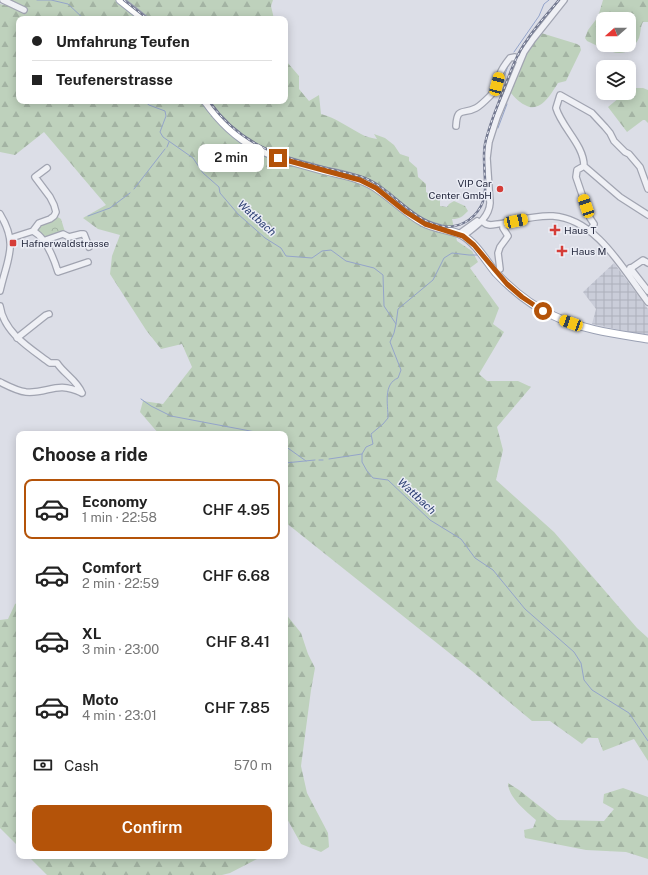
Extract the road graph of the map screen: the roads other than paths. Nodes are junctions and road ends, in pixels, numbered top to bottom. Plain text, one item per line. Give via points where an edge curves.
1 (3, 0) edge
2 (120, 0) edge
3 (564, 0) edge
4 (24, 10) dead end
5 (140, 16) edge
6 (520, 61) junction
7 (207, 104) edge
8 (456, 126) dead end
9 (584, 166) junction
10 (47, 168) dead end
11 (648, 189) edge
12 (0, 214) edge
13 (648, 215) edge
14 (482, 219) junction
15 (503, 224) junction
16 (33, 231) junction
17 (590, 231) junction
18 (461, 236) junction
19 (10, 238) junction
20 (43, 241) junction
21 (89, 247) dead end
22 (88, 262) dead end
23 (648, 263) edge
24 (500, 269) dead end
25 (628, 270) junction
26 (0, 291) edge
27 (648, 291) edge
28 (648, 302) edge
29 (0, 306) edge
30 (49, 314) dead end
31 (17, 338) junction
32 (648, 339) edge
33 (0, 382) edge

1 - 4 street
2 - 5 main road
3 - 6 street via 532,39
6 - 8 street via 515,57 510,58 500,73 490,97 476,108 458,114
6 - 14 street via 489,142 487,158 490,206
7 - 18 main road via 229,130 255,148 282,159 360,180 376,188 423,227
9 - 11 street via 582,154 557,113 556,104 560,95 592,113 640,168
9 - 13 street via 620,197
9 - 17 street via 577,170 576,177 594,224
10 - 16 street via 35,177 50,197 56,212 50,219 39,223
12 - 19 street
14 - 15 street via 488,225
14 - 18 street
15 - 17 street via 541,216 555,216 575,222
15 - 24 street via 508,236 498,253
16 - 19 street
16 - 20 street
17 - 25 street
18 - 32 main road via 507,284 543,311 582,326
19 - 26 street via 10,255
20 - 21 street via 63,234 69,237 84,234
20 - 22 street via 53,256 58,272
23 - 25 street via 643,260
25 - 27 street
25 - 28 street
29 - 31 street via 3,319
30 - 31 street
31 - 33 street via 50,363 57,363 60,369 74,380 82,393 60,386 28,392

